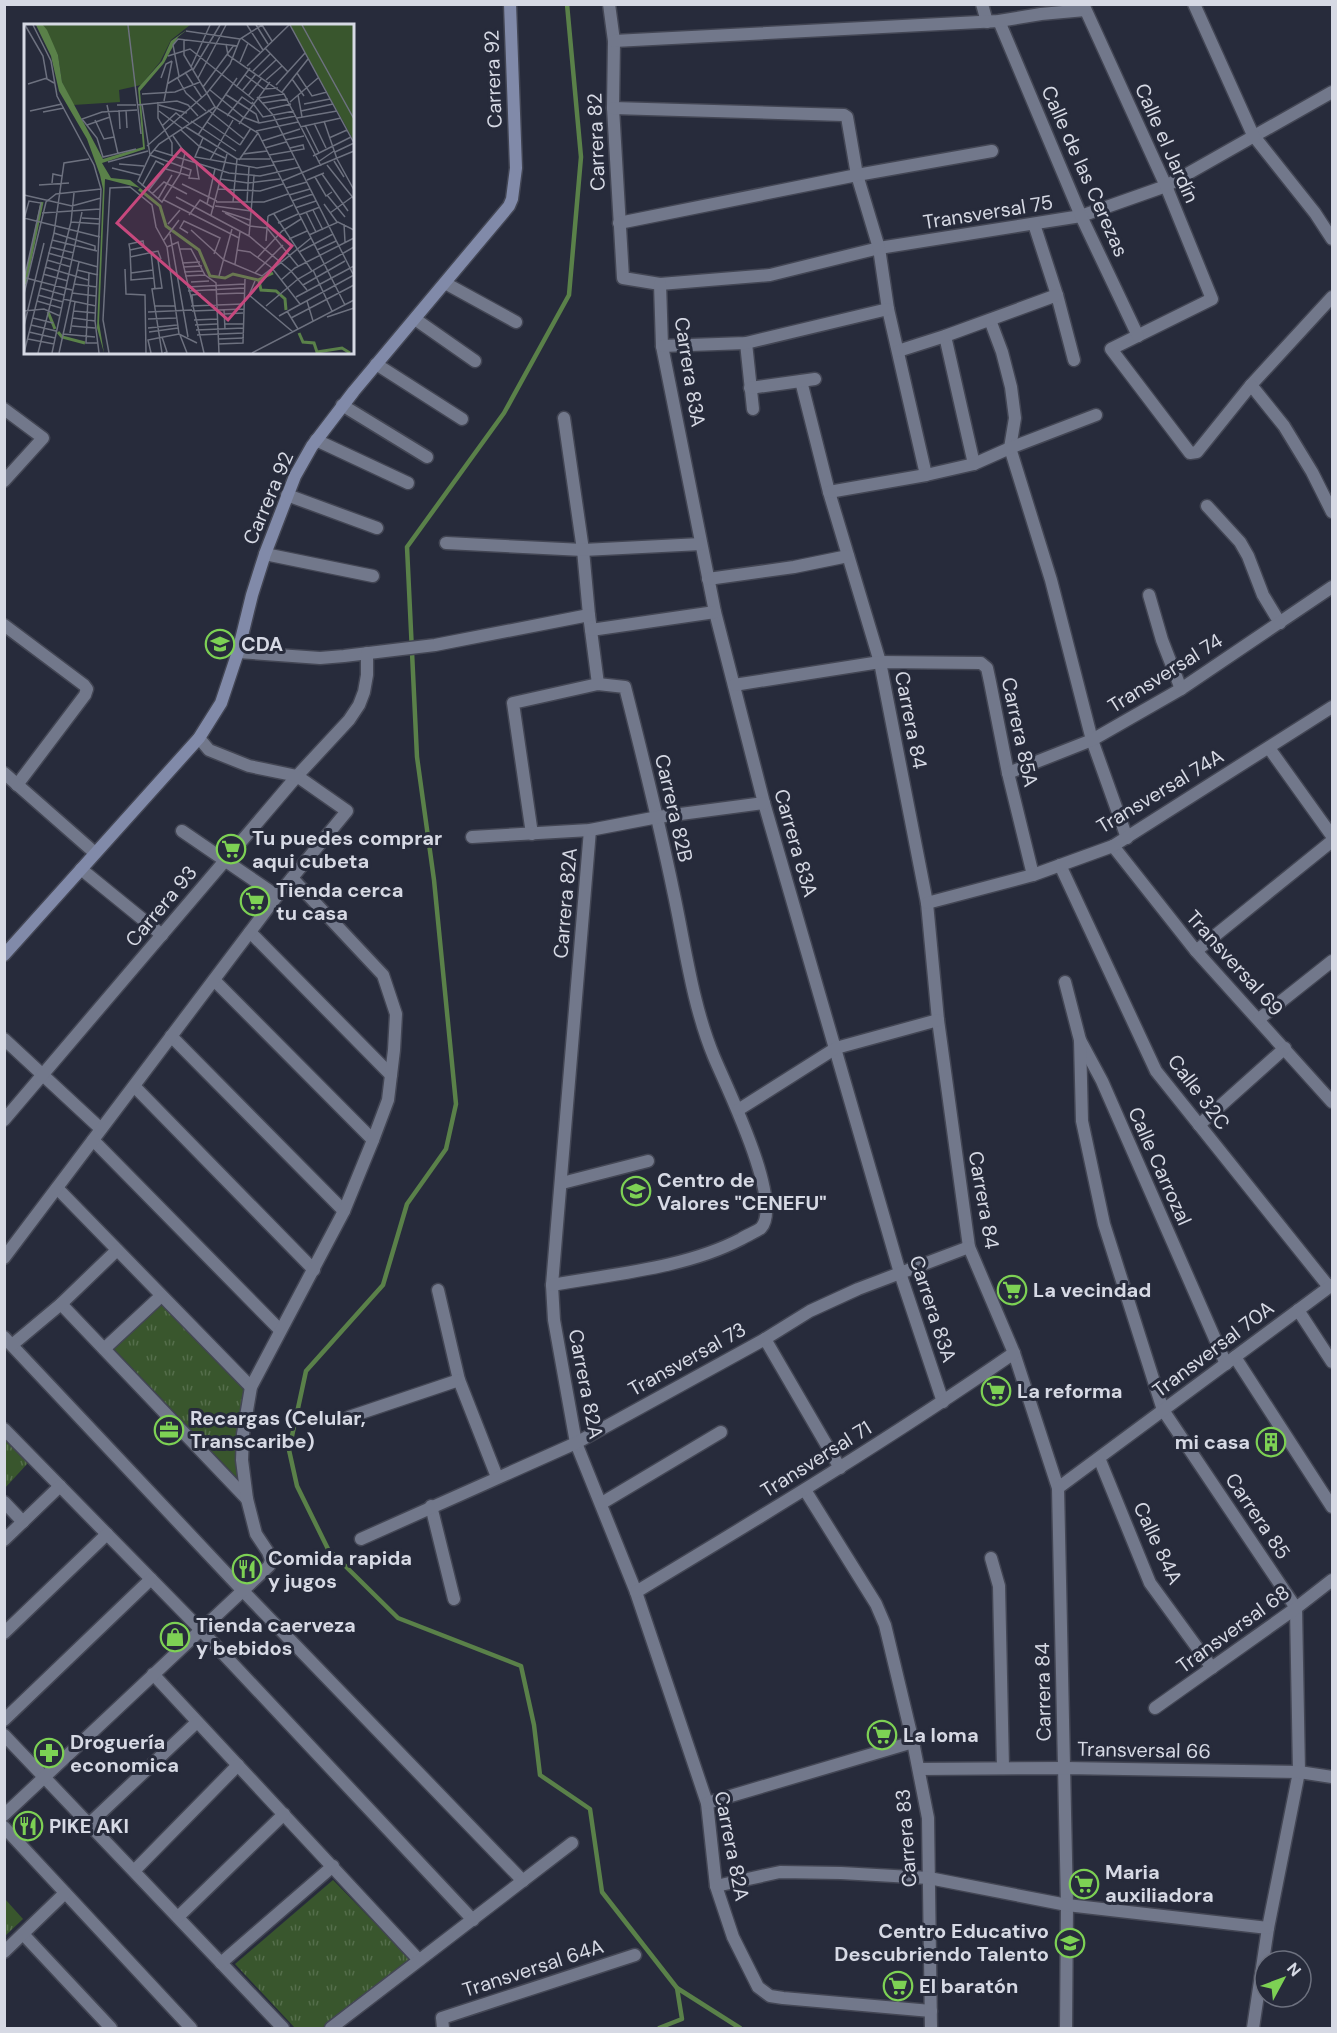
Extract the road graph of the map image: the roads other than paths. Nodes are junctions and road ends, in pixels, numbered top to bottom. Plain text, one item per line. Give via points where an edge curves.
1 (510, 4) edge
2 (609, 4) edge
3 (982, 4) edge
4 (1194, 4) edge
5 (1084, 7) edge
6 (993, 21) junction
7 (614, 41) junction
8 (1332, 92) edge
9 (614, 108) junction
10 (1253, 135) junction
11 (992, 151) dead end
12 (857, 175) junction
13 (1166, 186) junction
14 (1081, 216) junction
15 (619, 223) junction
16 (1034, 224) junction
17 (1332, 239) edge
18 (879, 248) junction
19 (623, 278) joint
20 (445, 283) junction
21 (660, 284) junction
22 (1058, 295) junction
23 (1332, 297) edge
24 (888, 309) junction
25 (415, 319) junction
26 (990, 320) junction
27 (516, 322) dead end
28 (945, 336) junction
29 (1138, 336) junction
30 (746, 343) junction
31 (662, 346) junction
32 (898, 351) junction
33 (1074, 360) dead end
34 (475, 361) dead end
35 (376, 364) junction
36 (815, 379) dead end
37 (801, 381) junction
38 (1251, 386) junction
39 (750, 388) junction
40 (342, 405) junction
41 (753, 409) dead end
42 (4, 410) edge
43 (1096, 416) dead end
44 (462, 418) dead end
45 (564, 418) dead end
46 (316, 440) junction
47 (1010, 448) junction
48 (427, 457) dead end
49 (974, 464) junction
50 (926, 475) junction
51 (4, 482) edge
52 (408, 483) dead end
53 (828, 492) junction
54 (287, 495) junction
55 (1207, 506) dead end
56 (1332, 512) edge
57 (377, 528) dead end
58 (446, 543) dead end
59 (701, 544) junction
60 (584, 550) junction
61 (265, 554) junction
62 (848, 555) junction
63 (373, 576) dead end
64 (708, 579) junction
65 (1332, 587) edge
66 (1149, 595) dead end
67 (715, 612) junction
68 (589, 615) junction
69 (1280, 623) junction
70 (5, 627) edge
71 (591, 630) junction
72 (238, 652) junction
73 (370, 652) junction
74 (880, 662) junction
75 (598, 684) junction
76 (734, 686) junction
77 (1181, 689) junction
78 (1332, 706) edge
79 (199, 738) junction
80 (1092, 740) junction
81 (1269, 748) junction
82 (4, 773) edge
83 (1008, 773) junction
84 (297, 776) junction
85 (17, 784) junction
86 (764, 803) junction
87 (658, 818) junction
88 (590, 830) junction
89 (182, 831) dead end
90 (532, 834) junction
91 (1332, 836) edge
92 (472, 837) dead end
93 (1127, 838) junction
94 (1332, 842) edge
95 (1113, 846) junction
96 (94, 853) junction
97 (225, 861) junction
98 (1060, 865) junction
99 (81, 869) junction
100 (1033, 875) junction
101 (292, 878) junction
102 (277, 896) junction
103 (927, 903) junction
104 (250, 932) junction
105 (162, 935) junction
106 (1196, 951) junction
107 (4, 955) edge
108 (1332, 961) edge
109 (214, 980) junction
110 (1065, 982) dead end
111 (1259, 1019) junction
112 (938, 1020) junction
113 (171, 1036) junction
114 (4, 1039) edge
115 (1080, 1040) junction
116 (836, 1048) junction
117 (1285, 1048) junction
118 (43, 1075) junction
119 (391, 1075) junction
120 (1332, 1080) edge
121 (134, 1086) junction
122 (1321, 1089) junction
123 (1332, 1102) edge
124 (738, 1110) junction
125 (4, 1120) edge
126 (1199, 1125) junction
127 (101, 1129) junction
128 (93, 1140) junction
129 (373, 1140) junction
130 (648, 1161) dead end
131 (562, 1184) junction
132 (57, 1188) junction
133 (344, 1211) junction
134 (969, 1247) junction
135 (117, 1250) junction
136 (4, 1258) edge
137 (314, 1270) junction
138 (900, 1273) junction
139 (552, 1285) junction
140 (1331, 1286) edge
141 (438, 1290) dead end
142 (161, 1296) junction
143 (61, 1304) junction
144 (1298, 1310) junction
145 (280, 1330) junction
146 (765, 1339) junction
147 (8, 1341) edge
148 (104, 1349) junction
149 (1014, 1353) junction
150 (1231, 1360) junction
151 (1332, 1362) edge
152 (459, 1380) junction
153 (251, 1387) junction
154 (943, 1402) junction
155 (1163, 1410) junction
156 (349, 1417) dead end
157 (4, 1429) edge
158 (721, 1432) dead end
159 (576, 1443) junction
160 (1099, 1458) junction
161 (840, 1468) junction
162 (497, 1477) junction
163 (60, 1486) junction
164 (1058, 1488) junction
165 (805, 1490) junction
166 (247, 1498) junction
167 (4, 1502) edge
168 (602, 1503) junction
169 (431, 1506) junction
170 (1332, 1507) edge
171 (23, 1522) junction
172 (107, 1534) junction
173 (361, 1539) dead end
174 (4, 1540) edge
175 (991, 1558) dead end
176 (151, 1579) junction
177 (1332, 1580) edge
178 (243, 1591) junction
179 (636, 1592) junction
180 (454, 1599) dead end
181 (1296, 1608) junction
182 (200, 1629) junction
183 (4, 1633) edge
184 (1212, 1668) junction
185 (153, 1674) junction
186 (1155, 1708) dead end
187 (4, 1720) edge
188 (198, 1722) junction
189 (4, 1735) edge
190 (913, 1742) junction
191 (238, 1765) junction
192 (919, 1768) junction
193 (1003, 1768) junction
194 (1065, 1768) junction
195 (1299, 1772) junction
196 (44, 1777) junction
197 (1332, 1777) edge
198 (707, 1803) junction
199 (284, 1814) junction
200 (4, 1815) edge
201 (89, 1824) junction
202 (4, 1827) edge
203 (572, 1843) dead end
204 (333, 1866) junction
205 (134, 1871) junction
206 (929, 1878) junction
207 (523, 1881) junction
208 (716, 1886) junction
209 (65, 1893) junction
210 (1067, 1905) junction
211 (178, 1917) junction
212 (473, 1920) junction
213 (1268, 1928) junction
214 (23, 1934) junction
215 (4, 1952) edge
216 (635, 1955) dead end
217 (419, 1960) junction
218 (221, 1963) junction
219 (931, 2010) junction
220 (443, 2023) edge
221 (107, 2027) edge
222 (191, 2028) edge
223 (283, 2028) edge
224 (331, 2028) edge
225 (931, 2028) edge
226 (1066, 2028) edge
227 (1253, 2028) edge

1 - 20 street, Carrera 92 via 516,168 512,199
2 - 7 street, Carrera 82
3 - 6 street, Calle de las Cerezas
4 - 10 street
5 - 6 street
5 - 13 street, Calle el Jardín
6 - 7 street
6 - 14 street, Calle de las Cerezas
7 - 9 street, Carrera 82
8 - 10 street, Transversal 75
9 - 12 street via 844,115
9 - 15 street, Carrera 82
10 - 13 street, Transversal 75
10 - 17 street
11 - 12 street
12 - 15 street
12 - 18 street
13 - 14 street, Transversal 75
13 - 29 street, Calle el Jardín via 1212,299
14 - 16 street, Transversal 75
14 - 29 street, Calle de las Cerezas
15 - 19 street, Carrera 82
16 - 18 street, Transversal 75
16 - 22 street
18 - 21 street, Transversal 75 via 770,275
18 - 24 street
19 - 21 street, Transversal 75
20 - 25 street, Carrera 92
20 - 27 street
21 - 31 street, Carrera 83A
22 - 26 street
22 - 33 street
23 - 38 street
24 - 30 street
24 - 32 street
25 - 34 street
25 - 35 street, Carrera 92
26 - 28 street
26 - 47 street via 1011,387 1015,418
28 - 32 street
28 - 49 street
29 - 38 street via 1111,349 1190,453 1197,452
30 - 31 street
30 - 39 street
31 - 59 street, Carrera 83A
32 - 50 street
35 - 40 street, Carrera 92
35 - 44 street
36 - 37 street
37 - 39 street
37 - 53 street, Carrera 84
38 - 56 street via 1284,426
39 - 41 street
40 - 46 street, Carrera 92
40 - 48 street
42 - 51 street via 43,438
43 - 47 street
45 - 60 street
46 - 52 street
46 - 54 street, Carrera 92
47 - 49 street
47 - 80 street via 1052,580
49 - 50 street
50 - 53 street
53 - 62 street, Carrera 84
54 - 57 street
54 - 61 street, Carrera 92
55 - 69 street via 1240,542
58 - 60 street
59 - 60 street
59 - 64 street, Carrera 83A
60 - 68 street
61 - 63 street
61 - 72 street, Carrera 92
62 - 64 street
62 - 74 street, Carrera 84
64 - 67 street, Carrera 83A
65 - 69 street, Transversal 74
66 - 77 street
67 - 71 street
67 - 76 street, Carrera 83A
68 - 71 street
68 - 73 street via 435,645
69 - 77 street, Transversal 74
70 - 85 street via 87,689
71 - 75 street
72 - 73 street via 320,658
72 - 79 street, Carrera 92 via 221,703
73 - 84 street, Carrera 93 via 359,705
74 - 76 street, Carrera 85A
74 - 83 street, Carrera 85A via 981,663 987,668
74 - 103 street, Carrera 84
75 - 87 street, Carrera 82B via 625,687
75 - 90 street via 513,703
76 - 86 street, Carrera 83A
77 - 80 street, Transversal 74
78 - 81 street, Transversal 74A
79 - 84 street via 209,750 249,766
79 - 96 street, Carrera 92
80 - 83 street, Transversal 74
80 - 93 street
81 - 91 street
81 - 93 street, Transversal 74A
82 - 85 street
83 - 100 street, Carrera 85A
84 - 97 street, Carrera 93
84 - 101 street via 347,811
85 - 96 street
86 - 87 street
86 - 116 street, Carrera 83A
87 - 88 street
87 - 124 street, Carrera 82B via 697,1003 713,1055
88 - 90 street
88 - 131 street, Carrera 82A
89 - 97 street
90 - 92 street
93 - 95 street, Transversal 74A
94 - 106 street
95 - 98 street, Transversal 74A
95 - 106 street, Transversal 69
96 - 99 street, Carrera 92
97 - 102 street
97 - 105 street, Carrera 93
98 - 100 street, Transversal 74A
98 - 126 street, Calle 32C via 1156,1071
99 - 105 street
99 - 107 street, Carrera 92
100 - 103 street, Transversal 74A
101 - 102 street
101 - 119 street via 383,975 396,1014
102 - 104 street
103 - 112 street, Carrera 84
104 - 109 street
104 - 119 street
105 - 118 street, Carrera 93
106 - 111 street, Transversal 69
108 - 111 street
109 - 113 street
109 - 129 street
110 - 115 street, Calle Carrozal
111 - 117 street, Transversal 69
112 - 116 street
112 - 134 street, Carrera 84
113 - 121 street
113 - 133 street
114 - 118 street
115 - 150 street, Calle Carrozal
115 - 155 street, Carrera 85 via 1082,1120 1104,1224
116 - 124 street
116 - 138 street, Carrera 83A
117 - 122 street, Transversal 69
117 - 126 street
118 - 125 street, Carrera 93
118 - 127 street
119 - 129 street via 388,1100
120 - 122 street
121 - 127 street
121 - 137 street
122 - 123 street, Transversal 69
124 - 139 street, Carrera 82B via 758,1164 766,1208 760,1228 726,1246 683,1261
126 - 140 street, Calle 32C
127 - 128 street
128 - 132 street
128 - 145 street
129 - 133 street
130 - 131 street
131 - 139 street, Carrera 82A
132 - 135 street
132 - 136 street
133 - 137 street
134 - 138 street, Transversal 73
134 - 149 street, Carrera 84
135 - 142 street
135 - 143 street
137 - 145 street
138 - 146 street, Transversal 73 via 810,1311
138 - 154 street, Carrera 83A
139 - 159 street, Carrera 82A via 554,1320
140 - 144 street, Transversal 70A
141 - 152 street
142 - 148 street
142 - 153 street
143 - 147 street
143 - 148 street
144 - 150 street, Transversal 70A
144 - 151 street
145 - 153 street
146 - 159 street, Transversal 73
146 - 161 street
147 - 178 street
148 - 166 street
149 - 154 street, Transversal 71
149 - 164 street, Carrera 84
150 - 155 street, Transversal 70A
150 - 170 street, Calle Carrozal
152 - 156 street
152 - 162 street
153 - 166 street via 242,1460
154 - 161 street, Transversal 71
155 - 160 street, Transversal 70A
155 - 181 street, Carrera 85
157 - 163 street
158 - 168 street
159 - 162 street, Transversal 73
159 - 168 street, Carrera 82A
160 - 164 street, Transversal 70A
160 - 184 street, Calle 84A via 1150,1582
161 - 165 street, Transversal 71
162 - 169 street, Transversal 73
163 - 171 street
163 - 172 street
164 - 194 street, Carrera 84
165 - 179 street, Transversal 71
165 - 190 street, Carrera 83 via 885,1625
166 - 178 street via 256,1534 271,1560
167 - 171 street
168 - 179 street, Carrera 82A
169 - 173 street, Transversal 73
169 - 180 street
171 - 174 street
172 - 176 street
172 - 183 street
175 - 193 street via 999,1586
176 - 182 street
176 - 187 street
177 - 181 street, Transversal 68
178 - 182 street
178 - 207 street
179 - 198 street, Carrera 82A
181 - 184 street, Transversal 68
181 - 195 street
182 - 185 street
182 - 212 street
184 - 186 street, Transversal 68
185 - 188 street
185 - 196 street
188 - 191 street
188 - 201 street
189 - 196 street
190 - 192 street, Carrera 83
190 - 198 street
191 - 199 street
191 - 205 street
192 - 193 street, Transversal 66
192 - 206 street, Carrera 83 via 928,1818
193 - 194 street, Transversal 66
194 - 195 street, Transversal 66
194 - 210 street, Carrera 84
195 - 197 street, Transversal 66
195 - 213 street
196 - 200 street
196 - 201 street
198 - 208 street, Carrera 82A
199 - 204 street
199 - 211 street
201 - 205 street
202 - 209 street
203 - 207 street
204 - 217 street
204 - 218 street
205 - 211 street
206 - 208 street via 780,1872
206 - 210 street
206 - 219 street, Carrera 83
207 - 212 street
208 - 219 street, Carrera 82A via 733,1937 758,1987 770,1996
209 - 214 street
209 - 222 street
210 - 213 street
210 - 226 street, Carrera 84
211 - 218 street
212 - 217 street
213 - 227 street
214 - 215 street
214 - 221 street
216 - 220 street, Transversal 64A
217 - 224 street
218 - 223 street
219 - 225 street, Carrera 83

